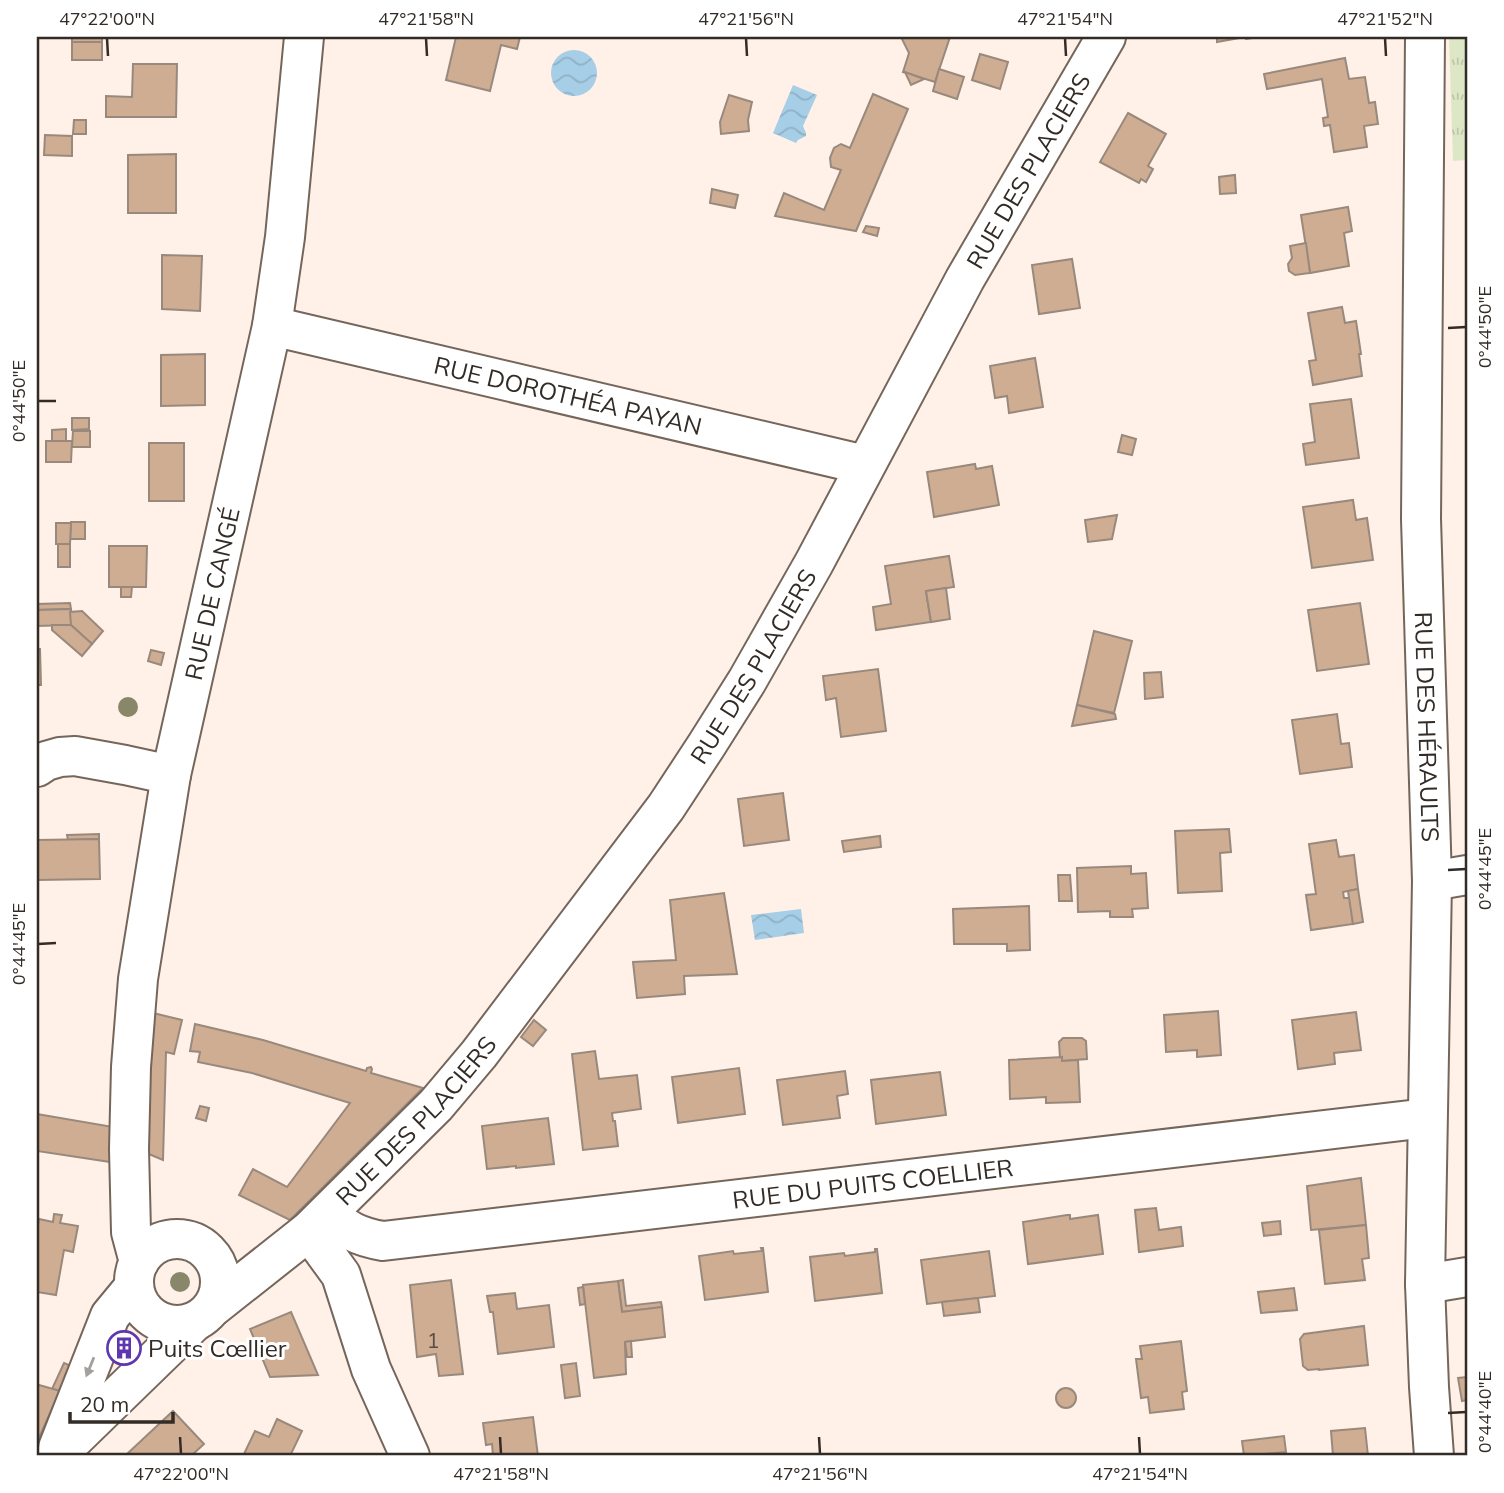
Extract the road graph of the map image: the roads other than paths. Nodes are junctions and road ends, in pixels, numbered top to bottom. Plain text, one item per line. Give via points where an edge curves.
1 (304, 37) edge
2 (1106, 37) edge
3 (1425, 37) edge
4 (272, 326) junction
5 (865, 465) junction
6 (37, 767) edge
7 (171, 775) junction
8 (1449, 878) edge
9 (1427, 1118) junction
10 (318, 1222) junction
11 (161, 1259) junction
12 (1467, 1277) edge
13 (1425, 1284) junction
14 (204, 1314) junction
15 (55, 1456) edge
16 (410, 1456) edge
17 (1434, 1456) edge

1 - 4 street, RUE DE CANGÉ
2 - 5 street, RUE DES PLACIERS via 965,279
3 - 8 street, RUE DES HÉRAULTS via 1421,519
4 - 5 street, RUE DOROTHÉA PAYAN
4 - 7 street, RUE DE CANGÉ
5 - 10 street, RUE DES PLACIERS via 747,681 666,807 471,1064
6 - 7 street via 75,756
7 - 11 street, RUE DE CANGÉ via 138,979 129,1149 145,1191
8 - 9 street, RUE DES HÉRAULTS
9 - 10 street, RUE DU PUITS COELLIER via 383,1241
9 - 13 street, RUE DES HÉRAULTS
10 - 11 street, RUE DES PLACIERS via 250,1251
10 - 14 street, RUE DES PLACIERS
10 - 16 street via 341,1275 371,1369
11 - 14 street via 213,1256 221,1280 219,1294
11 - 14 street via 138,1300 145,1311 168,1325 181,1325
11 -> 15 street via 110,1316
12 - 13 street
13 - 17 street, RUE DES HÉRAULTS
14 - 15 street

